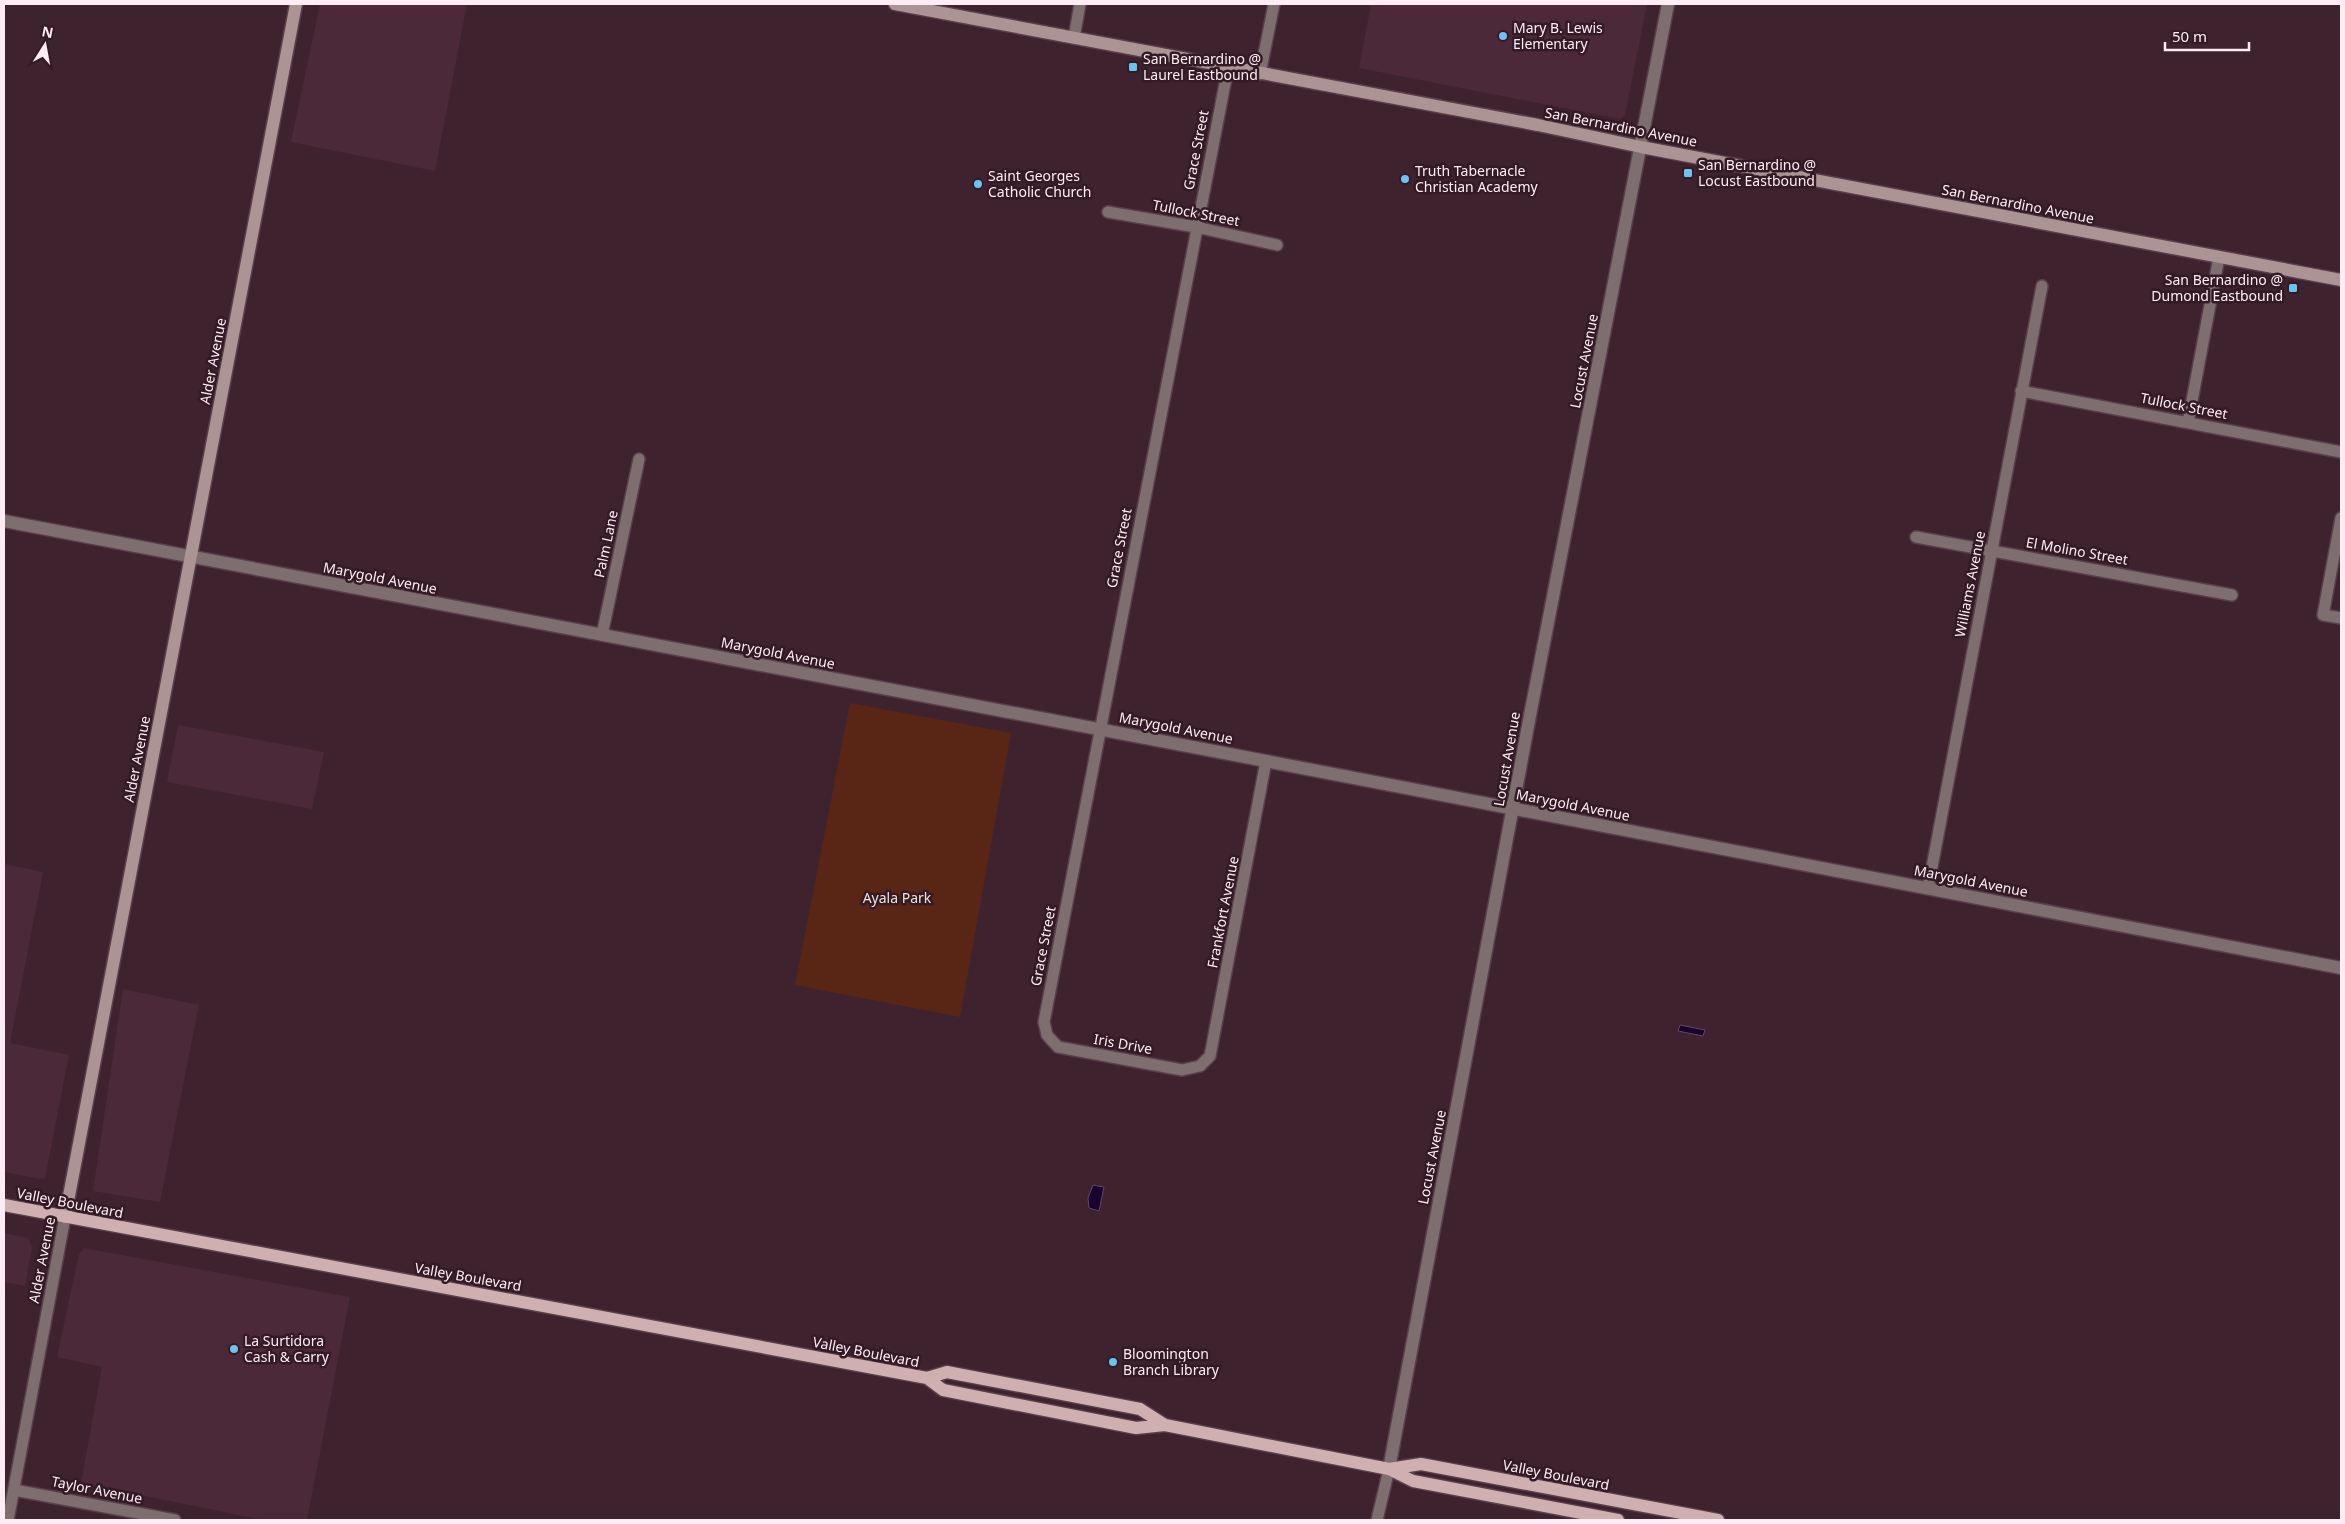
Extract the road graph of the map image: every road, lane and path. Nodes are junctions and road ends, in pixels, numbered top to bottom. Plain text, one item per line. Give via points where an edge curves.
1 (296, 4) edge
2 (895, 4) edge
3 (1080, 4) edge
4 (1274, 4) edge
5 (1668, 4) edge
6 (1074, 38) junction
7 (1228, 68) junction
8 (1260, 74) junction
9 (1641, 147) junction
10 (1108, 212) dead end
11 (1196, 227) junction
12 (1277, 245) dead end
13 (2219, 257) junction
14 (2341, 280) edge
15 (2042, 286) dead end
16 (2021, 391) junction
17 (2188, 422) junction
18 (2341, 452) edge
19 (639, 459) dead end
20 (2341, 518) edge
21 (4, 521) edge
22 (1916, 537) dead end
23 (1992, 551) junction
24 (190, 557) junction
25 (2232, 595) dead end
26 (2341, 618) edge
27 (602, 635) junction
28 (1100, 729) junction
29 (1266, 761) junction
30 (1513, 809) junction
31 (1928, 888) junction
32 (2341, 968) edge
33 (1046, 1035) joint
34 (1200, 1066) joint
35 (4, 1205) edge
36 (65, 1217) junction
37 (928, 1378) junction
38 (1165, 1425) junction
39 (1389, 1469) junction
40 (14, 1490) junction
41 (8, 1520) edge
42 (175, 1520) edge
43 (1378, 1520) edge
44 (1618, 1520) edge
45 (1718, 1520) edge

1 - 24 main road, Alder Avenue
2 - 6 main road, San Bernardino Avenue
3 - 6 street
4 - 8 street
5 - 9 street, Locust Avenue
6 - 7 main road, San Bernardino Avenue
7 - 8 main road, San Bernardino Avenue
7 - 11 street, Grace Street
8 - 9 main road, San Bernardino Avenue
9 - 13 main road, San Bernardino Avenue
9 - 30 street, Locust Avenue
10 - 11 street, Tullock Street
11 - 12 street, Tullock Street
11 - 28 street, Grace Street
13 - 14 main road, San Bernardino Avenue
13 - 17 street
15 - 16 street, Williams Avenue
16 - 17 street, Tullock Street
16 - 23 street, Williams Avenue
17 - 18 street, Tullock Street
19 - 27 street, Palm Lane
20 - 26 street via 2323,615
21 - 24 street, Marygold Avenue
22 - 23 street, El Molino Street
23 - 25 street, El Molino Street
23 - 31 street, Williams Avenue
24 - 27 street, Marygold Avenue
24 - 36 main road, Alder Avenue
27 - 28 street, Marygold Avenue
28 - 29 street, Marygold Avenue
28 - 33 street, Grace Street via 1044,1022
29 - 30 street, Marygold Avenue
29 - 34 street, Frankfort Avenue via 1214,1042 1210,1056
30 - 31 street, Marygold Avenue
30 - 39 street, Locust Avenue
31 - 32 street, Marygold Avenue
33 - 34 street, Iris Drive via 1058,1047 1182,1070
35 - 36 main road, Valley Boulevard
36 - 37 main road, Valley Boulevard
36 - 40 street, Alder Avenue
37 - 38 main road, Valley Boulevard via 943,1390 1136,1428
37 - 38 main road, Valley Boulevard via 947,1372 1140,1409
38 - 39 main road, Valley Boulevard
39 - 43 street, Locust Avenue
39 - 44 main road, Valley Boulevard via 1413,1481
39 - 45 main road, Valley Boulevard via 1421,1464
40 - 41 street, Alder Avenue
40 - 42 street, Taylor Avenue

